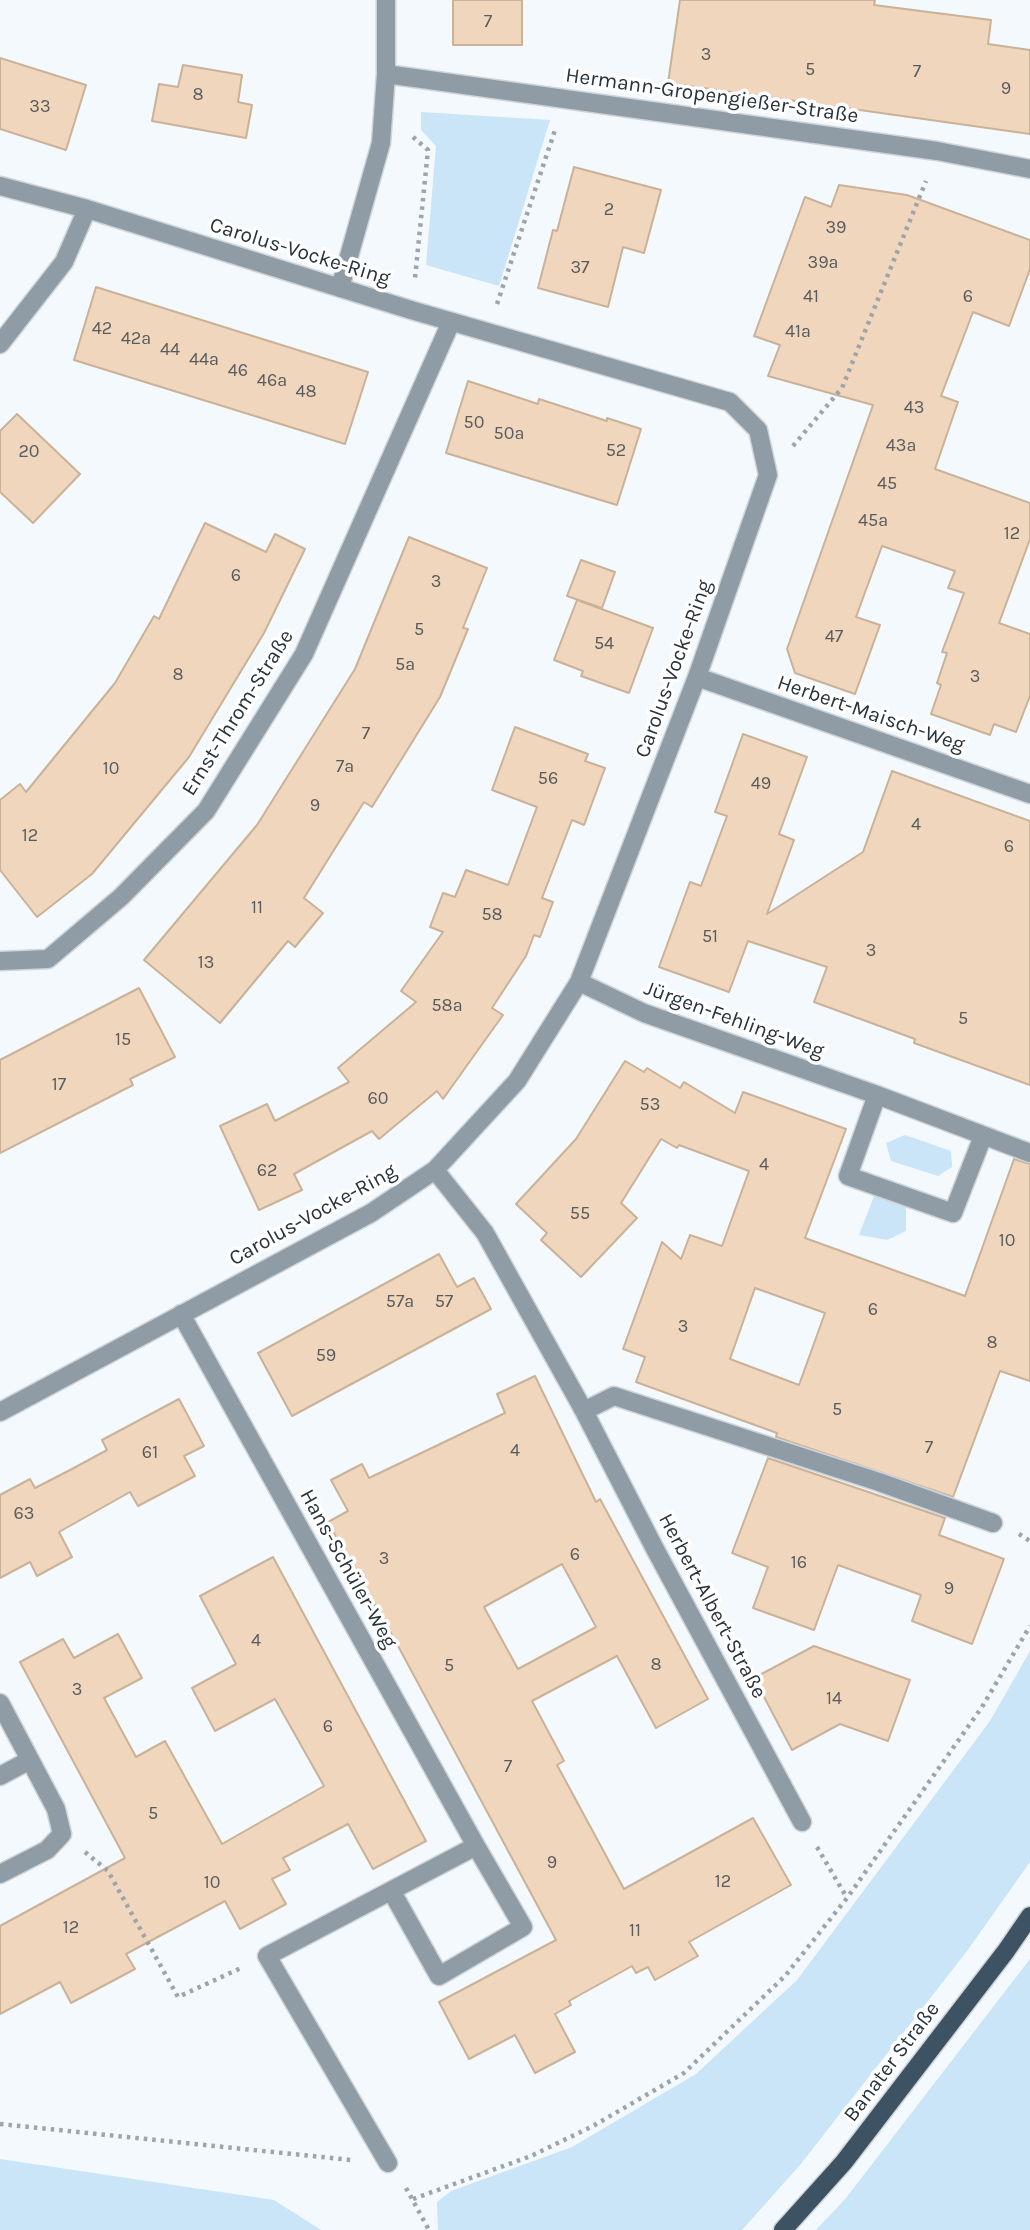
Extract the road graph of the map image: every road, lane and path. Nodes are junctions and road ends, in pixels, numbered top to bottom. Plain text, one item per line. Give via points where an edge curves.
1 (386, 0) edge
2 (386, 74) junction
3 (565, 99) junction
4 (383, 111) junction
5 (937, 151) junction
6 (1030, 169) edge
7 (0, 186) edge
8 (87, 209) junction
9 (340, 288) junction
10 (411, 310) junction
11 (451, 322) junction
12 (488, 331) junction
13 (0, 344) edge
14 (768, 475) junction
15 (697, 677) junction
16 (1030, 794) edge
17 (0, 961) edge
18 (579, 982) junction
19 (877, 1095) junction
20 (983, 1136) junction
21 (1030, 1153) edge
22 (435, 1170) junction
23 (181, 1314) junction
24 (584, 1411) junction
25 (0, 1412) edge
26 (993, 1523) dead end
27 (1020, 1535) dead end
28 (1030, 1541) edge
29 (1030, 1626) edge
30 (0, 1703) edge
31 (30, 1760) junction
32 (0, 1776) edge
33 (802, 1822) joint
34 (62, 1834) junction
35 (476, 1846) junction
36 (0, 1874) edge
37 (392, 1892) junction
38 (847, 1898) junction
39 (1030, 1916) edge
40 (267, 1956) junction
41 (0, 2124) edge
42 (388, 2163) junction
43 (414, 2199) junction
44 (429, 2230) edge
45 (783, 2230) edge

1 - 2 street
2 - 3 street, Hermann-Gropengießer-Straße
2 - 4 street
3 - 5 street, Hermann-Gropengießer-Straße
3 - 12 path
4 - 9 street via 381,143
4 - 10 path via 428,150
5 - 6 street, Hermann-Gropengießer-Straße
5 - 14 path via 842,388
7 - 8 street, Carolus-Vocke-Ring
8 - 9 street, Carolus-Vocke-Ring
8 - 13 street via 64,262
9 - 10 street, Carolus-Vocke-Ring
10 - 11 street, Carolus-Vocke-Ring
11 - 12 street, Carolus-Vocke-Ring
11 - 17 street, Ernst-Throm-Straße via 304,654 206,811 121,897 48,958
12 - 14 street, Carolus-Vocke-Ring via 730,402 758,430
14 - 15 street, Carolus-Vocke-Ring
15 - 16 street, Herbert-Maisch-Weg
15 - 18 street, Carolus-Vocke-Ring
18 - 19 street, Jürgen-Fehling-Weg via 644,1013
18 - 22 street, Carolus-Vocke-Ring via 517,1081
19 - 20 street, Jürgen-Fehling-Weg
19 - 20 street via 848,1176 953,1213
20 - 21 street, Jürgen-Fehling-Weg
22 - 23 street, Carolus-Vocke-Ring via 371,1213
22 - 24 street, Herbert-Albert-Straße via 485,1233
23 - 25 street, Carolus-Vocke-Ring
23 - 35 street, Hans-Schüler-Weg
24 - 26 street via 614,1396
24 - 33 street, Herbert-Albert-Straße
27 - 28 path
29 - 38 path via 982,1707
30 - 31 street
31 - 32 street
31 - 34 street via 56,1810
33 - 38 path
34 - 36 street via 47,1850
34 - 40 path via 108,1871 178,1997
35 - 37 street
35 - 37 street, Hans-Schüler-Weg via 523,1927 439,1976
37 - 40 street
38 - 43 path via 785,1976 684,2073 531,2157
39 - 45 main road, Banater Straße via 844,2162
40 - 42 street
41 - 42 path
42 - 43 path
43 - 44 path

